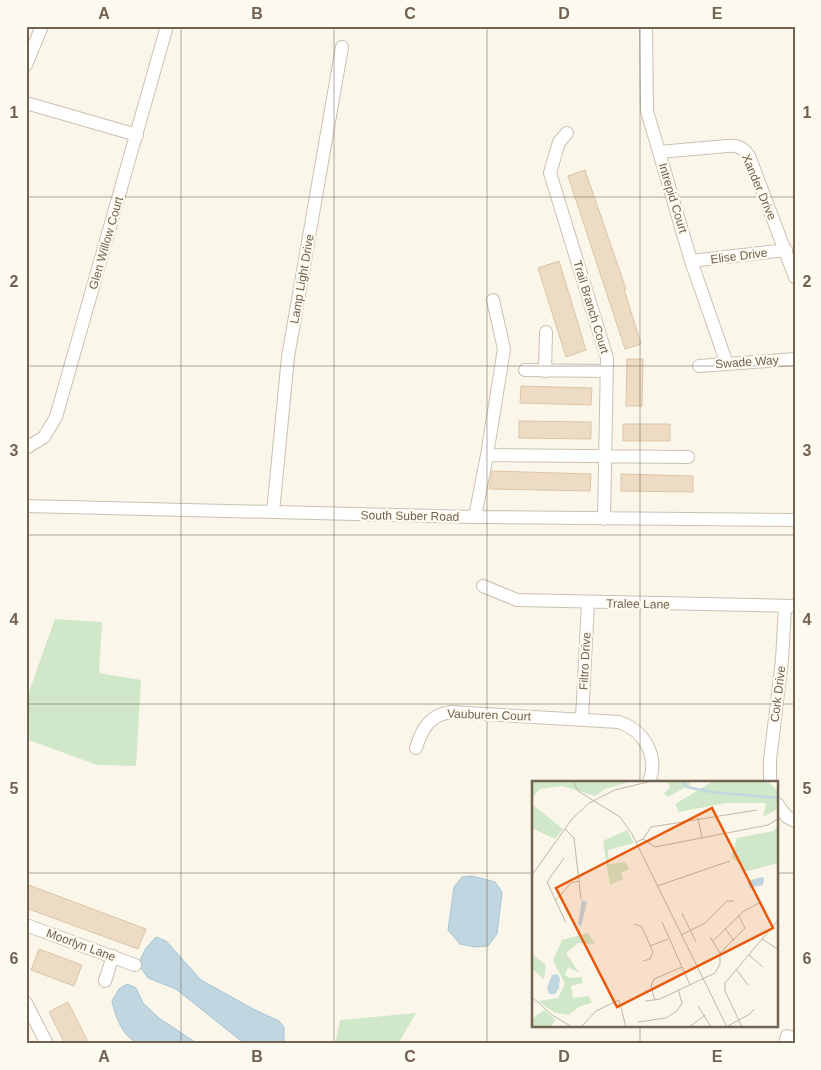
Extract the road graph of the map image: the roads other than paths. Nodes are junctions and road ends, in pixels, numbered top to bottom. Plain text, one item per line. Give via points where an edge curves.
1 (42, 26) edge
2 (167, 26) edge
3 (646, 26) edge
4 (342, 47) dead end
5 (26, 65) edge
6 (26, 103) edge
7 (567, 133) dead end
8 (136, 135) junction
9 (659, 152) junction
10 (786, 250) junction
11 (692, 261) junction
12 (795, 277) edge
13 (493, 300) dead end
14 (546, 332) dead end
15 (795, 359) edge
16 (727, 364) junction
17 (699, 366) dead end
18 (525, 370) dead end
19 (545, 371) junction
20 (607, 371) junction
21 (26, 448) edge
22 (488, 455) junction
23 (606, 456) junction
24 (688, 457) dead end
25 (26, 506) edge
26 (273, 512) junction
27 (475, 517) junction
28 (604, 520) junction
29 (795, 520) edge
30 (483, 586) dead end
31 (588, 603) junction
32 (790, 606) edge
33 (582, 718) junction
34 (416, 748) dead end
35 (648, 781) edge
36 (770, 781) edge
37 (778, 805) edge
38 (795, 821) edge
39 (27, 927) edge
40 (113, 956) junction
41 (135, 964) dead end
42 (105, 981) dead end
43 (26, 1003) edge
44 (47, 1044) edge

1 - 5 street
2 - 8 street, Glen Willow Court
3 - 9 street, Intrepid Court via 647,112
4 - 26 street, Lamp Light Drive via 288,357
6 - 8 street
7 - 20 street, Trail Branch Court via 559,142 552,161 551,181 606,349
8 - 21 street, Glen Willow Court via 56,418 44,437
9 - 10 street, Xander Drive via 727,146 742,148 749,156
9 - 11 street, Intrepid Court
10 - 11 street, Elise Drive
10 - 12 street, Xander Drive
11 - 16 street, Intrepid Court
13 - 22 street via 504,349
14 - 19 street
15 - 16 street, Swade Way
16 - 17 street, Swade Way
18 - 19 street
19 - 20 street
20 - 23 street, Trail Branch Court
22 - 23 street
22 - 27 street
23 - 24 street
23 - 28 street, Trail Branch Court
25 - 26 street, South Suber Road
26 - 27 street, South Suber Road
27 - 28 street, South Suber Road
28 - 29 street, South Suber Road
30 - 31 street, Tralee Lane via 517,600
31 - 32 street, Tralee Lane
31 - 33 street, Filtro Drive
32 - 36 street, Cork Drive
33 - 34 street, Vauburen Court via 451,712 440,714 424,726
33 - 35 street, Vauburen Court via 619,722 640,735 647,743 652,758 653,769
37 - 38 street
39 - 40 street, Moorlyn Lane
40 - 41 street, Moorlyn Lane
40 - 42 street
43 - 44 street

